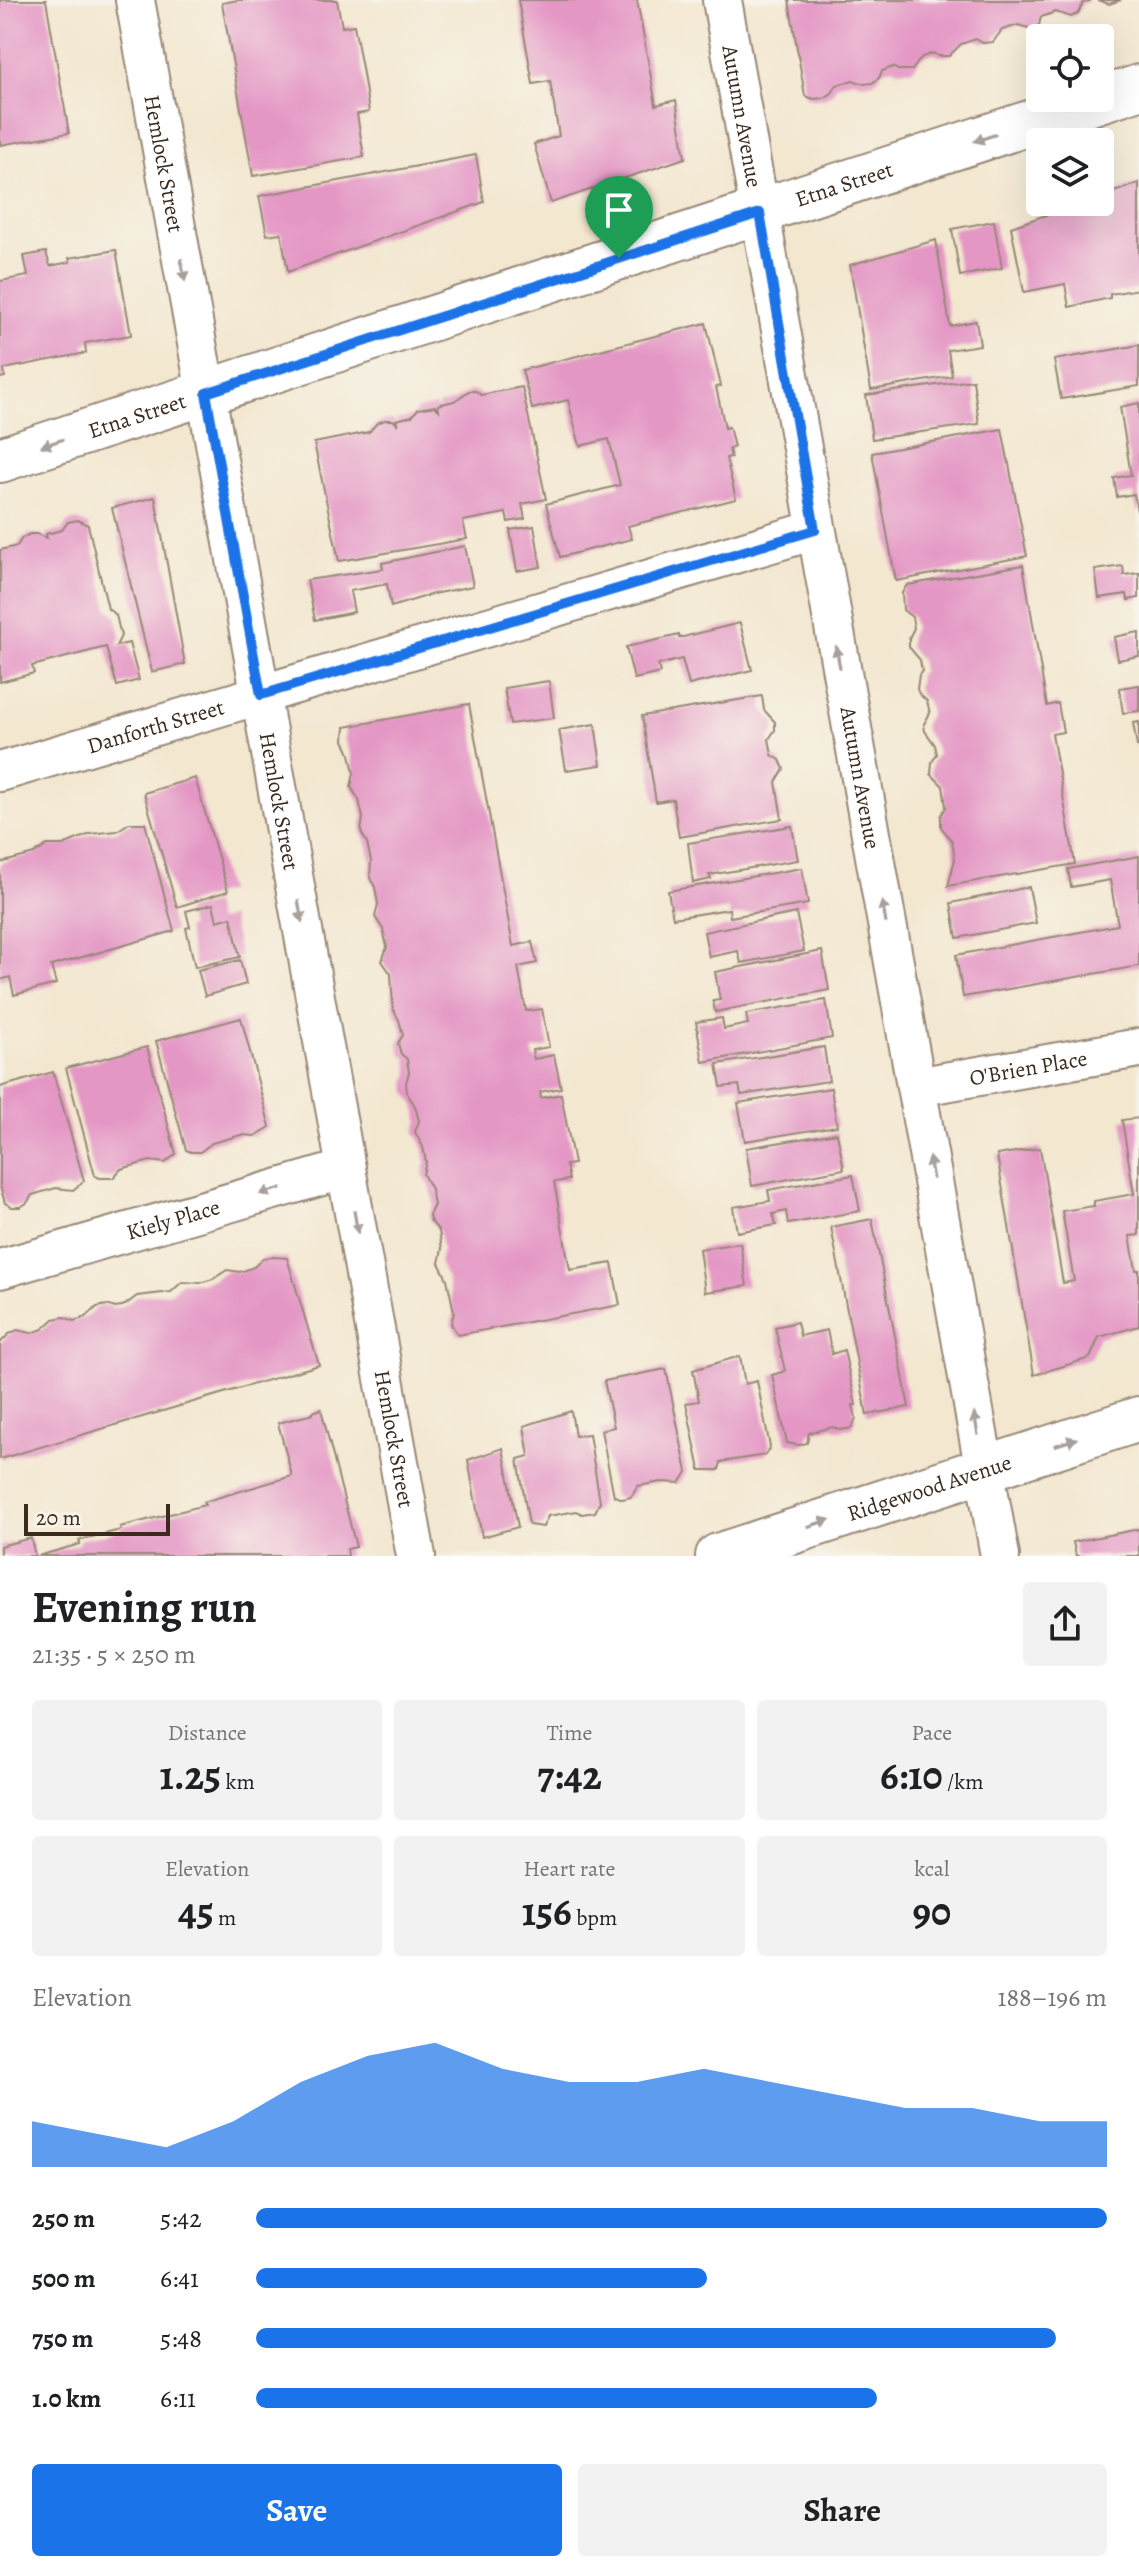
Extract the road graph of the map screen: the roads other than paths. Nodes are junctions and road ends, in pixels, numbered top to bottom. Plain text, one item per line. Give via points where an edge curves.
1 (135, 0) edge
2 (722, 0) edge
3 (1139, 87) edge
4 (760, 213) junction
5 (206, 393) junction
6 (0, 460) edge
7 (815, 530) junction
8 (261, 695) junction
9 (0, 772) edge
10 (1139, 1048) edge
11 (916, 1087) junction
12 (346, 1169) junction
13 (0, 1269) edge
14 (1139, 1419) edge
15 (984, 1470) junction
16 (416, 1556) edge
17 (718, 1556) edge
18 (1000, 1556) edge

1 -> 5 street, Hemlock Street
2 - 4 street, Autumn Avenue
3 -> 4 main road, Etna Street
4 - 5 main road, Etna Street
4 - 7 street, Autumn Avenue
5 -> 6 main road, Etna Street
5 - 8 street, Hemlock Street
7 - 8 street, Danforth Street
11 -> 7 street, Autumn Avenue
8 - 9 street, Danforth Street
8 -> 12 street, Hemlock Street
10 - 11 street, O'Brien Place
15 -> 11 street, Autumn Avenue
12 -> 13 street, Kiely Place
12 -> 16 street, Hemlock Street
15 -> 14 main road, Ridgewood Avenue
17 -> 15 main road, Ridgewood Avenue
15 - 18 street, Autumn Avenue

